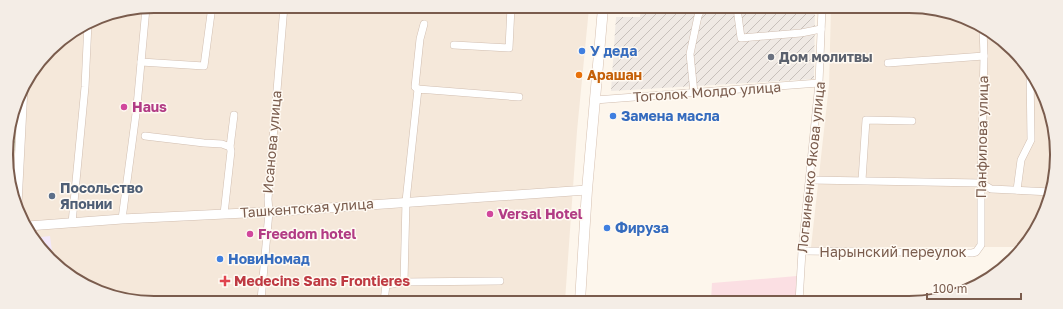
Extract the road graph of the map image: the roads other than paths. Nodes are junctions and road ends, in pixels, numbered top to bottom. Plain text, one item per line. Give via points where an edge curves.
1 (146, 13) edge
2 (211, 13) edge
3 (283, 13) edge
4 (510, 13) edge
5 (603, 13) edge
6 (700, 13) edge
7 (738, 13) edge
8 (822, 13) edge
9 (424, 24) dead end
10 (821, 29) junction
11 (88, 30) edge
12 (983, 35) edge
13 (454, 45) dead end
14 (984, 56) junction
15 (142, 62) junction
16 (888, 63) dead end
17 (820, 83) junction
18 (1030, 83) edge
19 (418, 90) junction
20 (694, 93) junction
21 (519, 97) dead end
22 (595, 100) junction
23 (22, 106) edge
24 (234, 115) dead end
25 (912, 121) dead end
26 (145, 136) dead end
27 (230, 146) junction
28 (810, 180) junction
29 (862, 180) junction
30 (981, 183) junction
31 (18, 190) edge
32 (587, 190) junction
33 (1017, 190) junction
34 (1045, 192) edge
35 (406, 202) junction
36 (269, 212) junction
37 (224, 214) junction
38 (122, 220) junction
39 (72, 223) junction
40 (32, 226) edge
41 (981, 245) joint
42 (802, 251) junction
43 (500, 281) dead end
44 (404, 282) junction
45 (261, 296) edge
46 (385, 296) edge
47 (580, 296) edge
48 (799, 296) edge

1 - 15 street
2 - 15 street via 204,66
3 - 36 street, Исанова улица
4 - 13 street via 509,48
5 - 22 main road
6 - 20 street via 690,54
7 - 10 street via 741,38
8 - 10 street, Логвиненко Якова улица
9 - 19 street via 415,87
10 - 17 street, Логвиненко Якова улица
11 - 39 street
12 - 14 street, Панфилова улица
14 - 16 street
14 - 30 street, Панфилова улица
15 - 38 street
17 - 20 street, Тоголок Молдо улица
17 - 28 street, Логвиненко Якова улица
18 - 33 street via 1031,140 1021,160
19 - 21 street
19 - 35 street
20 - 22 street, Тоголок Молдо улица
22 - 32 main road
23 - 31 street
24 - 27 street
25 - 29 street via 866,120
26 - 27 street
27 - 37 street
28 - 29 street
28 - 42 street, Логвиненко Якова улица
29 - 30 street
30 - 33 street via 991,189
30 - 41 street, Панфилова улица
32 - 35 street, Ташкентская улица
32 - 47 main road
33 - 34 street
35 - 36 street, Ташкентская улица
35 - 44 street
36 - 37 street, Ташкентская улица
36 - 45 street, Исанова улица
37 - 38 street, Ташкентская улица
38 - 39 street, Ташкентская улица
39 - 40 street, Ташкентская улица
41 - 42 street, Нарынский переулок via 972,253
42 - 48 street, Логвиненко Якова улица
43 - 44 street
44 - 46 street via 386,285

